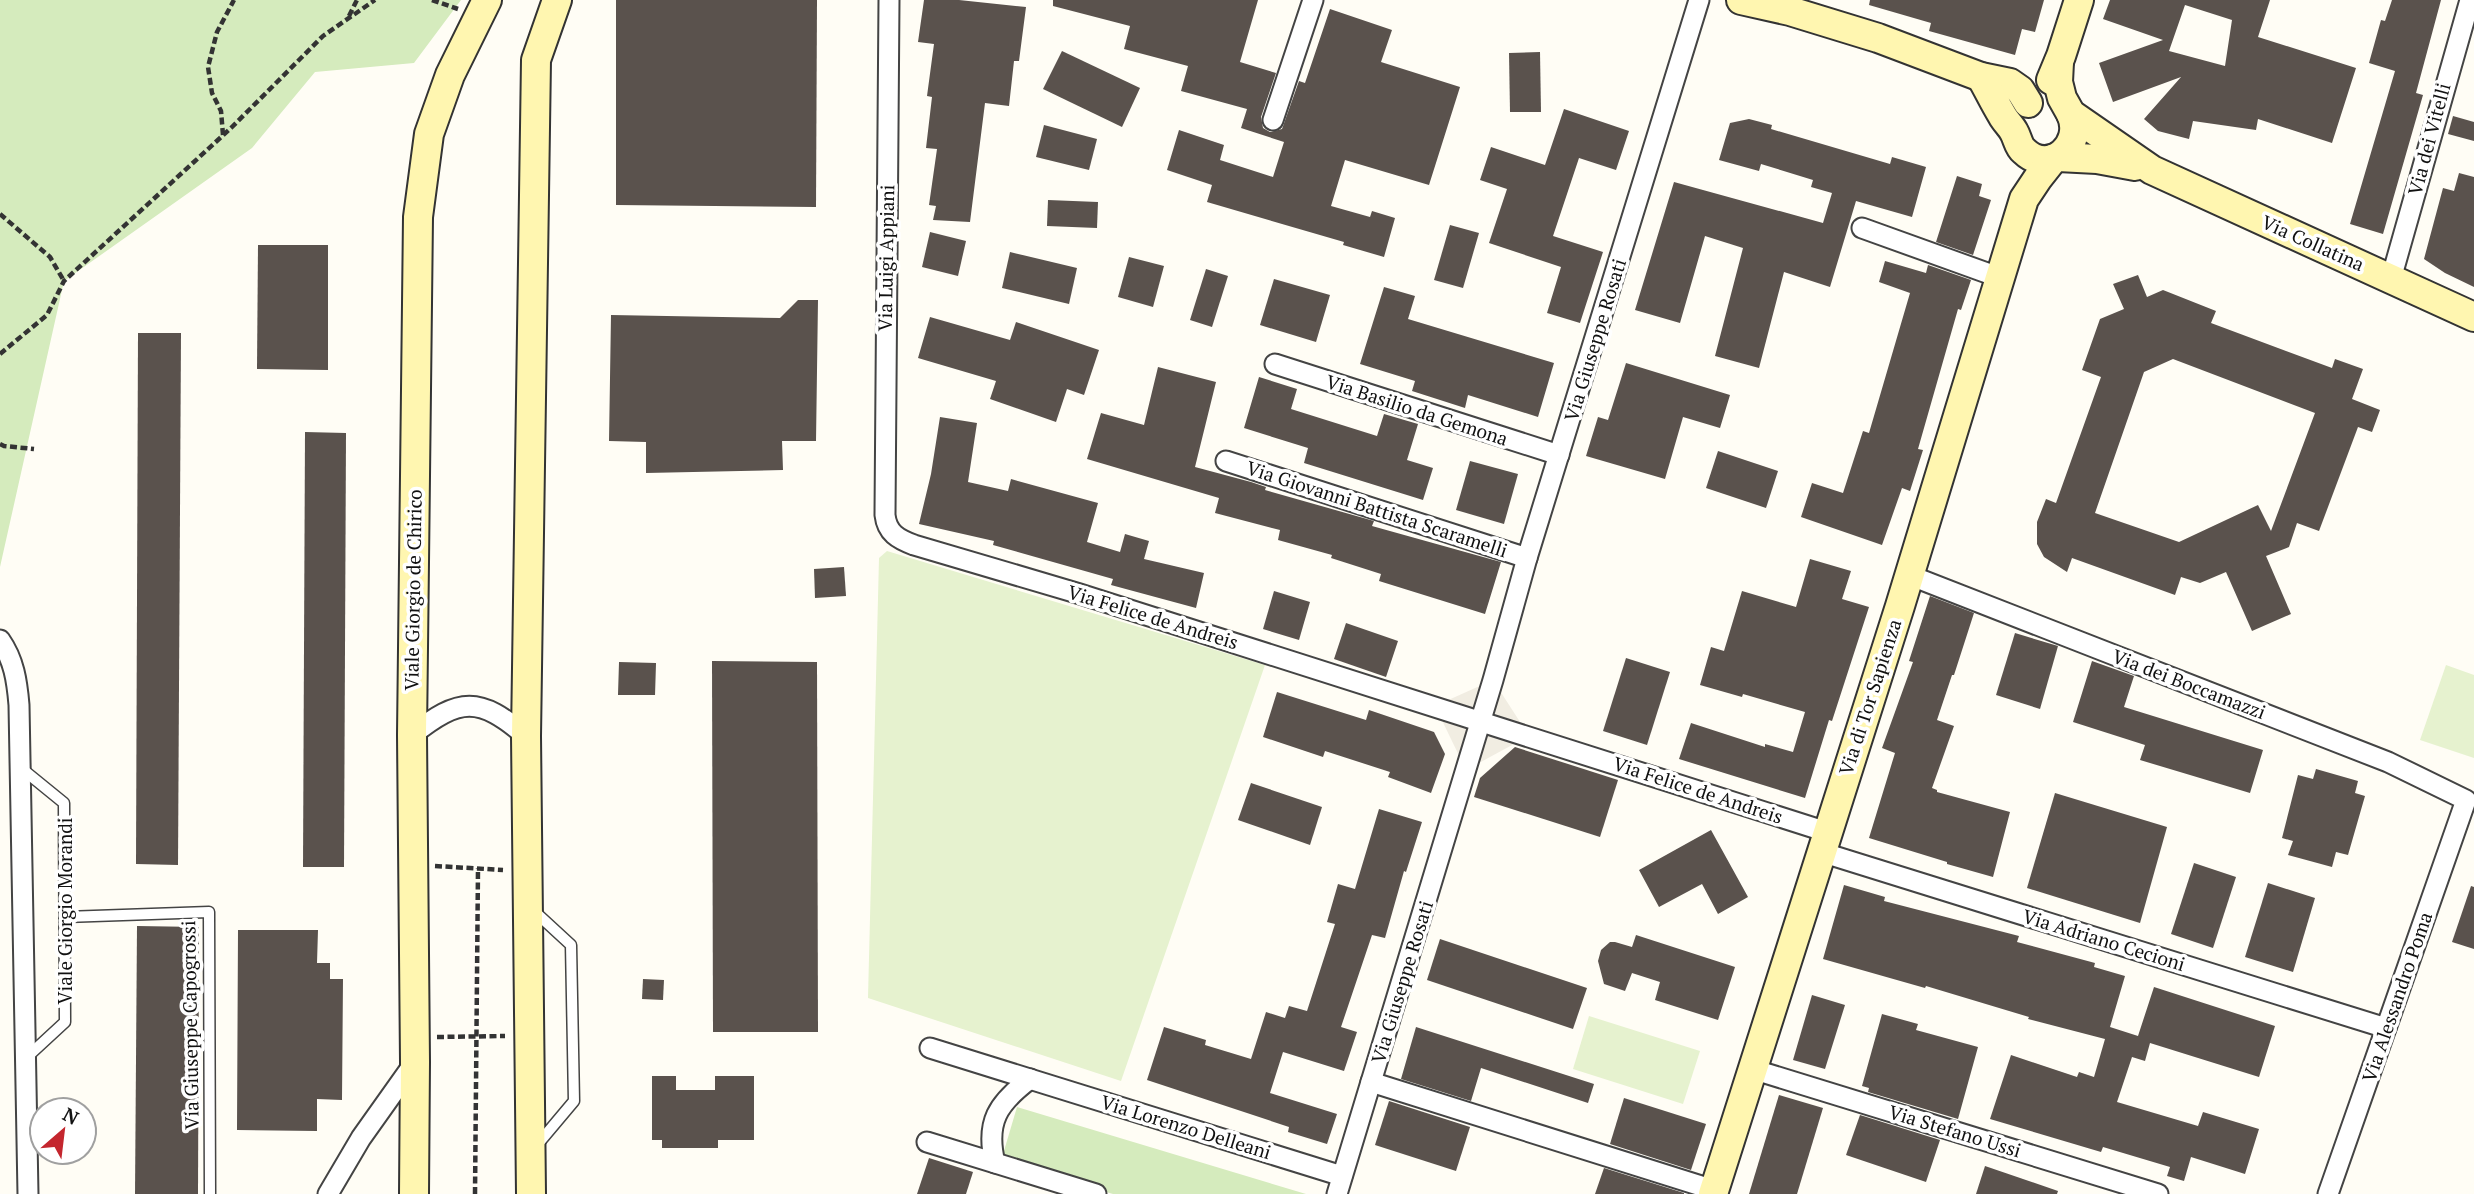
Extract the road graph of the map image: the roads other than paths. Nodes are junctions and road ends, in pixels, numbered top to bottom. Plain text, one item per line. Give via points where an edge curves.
1 (487, 0) edge
2 (557, 0) edge
3 (889, 0) edge
4 (1313, 0) edge
5 (1699, 0) edge
6 (1741, 0) edge
7 (2079, 0) edge
8 (2470, 0) edge
9 (2059, 62) junction
10 (1981, 77) junction
11 (2032, 102) junction
12 (2069, 112) junction
13 (1273, 120) dead end
14 (2017, 139) junction
15 (2056, 158) junction
16 (2152, 170) junction
17 (2024, 200) junction
18 (1862, 228) dead end
19 (2001, 278) junction
20 (2391, 279) junction
21 (2474, 317) edge
22 (1275, 364) dead end
23 (1559, 455) junction
24 (1226, 461) dead end
25 (885, 515) joint
26 (1527, 558) junction
27 (1909, 576) junction
28 (0, 640) edge
29 (1480, 721) junction
30 (412, 736) junction
31 (526, 736) junction
32 (20, 768) junction
33 (2466, 800) joint
34 (1824, 842) junction
35 (528, 906) junction
36 (65, 917) junction
37 (2386, 1028) junction
38 (930, 1048) dead end
39 (415, 1049) junction
40 (26, 1058) junction
41 (1752, 1069) junction
42 (1030, 1079) junction
43 (1371, 1083) junction
44 (927, 1142) dead end
45 (530, 1154) junction
46 (995, 1163) junction
47 (1340, 1185) edge
48 (1714, 1192) edge
49 (28, 1194) edge
50 (210, 1194) edge
51 (328, 1194) edge
52 (414, 1194) edge
53 (531, 1194) edge
54 (1096, 1194) edge
55 (2158, 1194) edge
56 (2328, 1194) edge

1 - 30 street, Viale Giorgio de Chirico via 450,75 429,134 418,217
2 - 31 street via 536,60
3 - 25 street, Via Luigi Appiani
4 - 13 street
5 - 23 street, Via Giuseppe Rosati
6 - 10 street via 1865,34
7 - 9 street
8 - 20 street, Via dei Vitelli
9 - 11 street via 2050,82
9 - 12 street via 2058,82
10 - 11 street via 2014,86
10 - 14 street
11 - 12 street via 2051,100
11 - 14 street via 2014,123
12 - 15 street via 2075,124 2074,139
12 - 16 street
14 - 15 street via 2035,158
14 - 17 street
15 - 16 street via 2097,159
15 - 17 street
16 - 20 street, Via Collatina
17 - 19 street, Via di Tor Sapienza
18 - 19 street
19 - 27 street, Via di Tor Sapienza
20 - 21 street, Via Collatina
22 - 23 street, Via Basilio da Gemona
23 - 26 street, Via Giuseppe Rosati
24 - 26 street, Via Giovanni Battista Scaramelli
25 - 29 street, Via Felice de Andreis via 891,532 914,545
26 - 29 street, Via Giuseppe Rosati
27 - 33 street, Via dei Boccamazzi via 2388,762
27 - 34 street, Via di Tor Sapienza
28 - 32 street, Viale Giorgio Morandi via 17,681
29 - 34 street, Via Felice de Andreis
29 - 43 street, Via Giuseppe Rosati
30 - 31 street via 446,711 471,707 495,712
30 - 39 street, Viale Giorgio de Chirico
31 - 35 street
32 - 36 lane, Viale Giorgio Morandi via 64,803
32 - 40 street, Viale Giorgio Morandi
33 - 37 street, Via Alessandro Poma
34 - 37 street, Via Adriano Cecioni
34 - 41 street, Via di Tor Sapienza
35 - 45 street
35 - 45 lane via 571,944 575,1101
36 - 40 lane, Viale Giorgio Morandi via 65,1023
36 - 50 lane, Via Giuseppe Capogrossi via 209,912
37 - 56 street, Via Alessandro Poma
38 - 42 street, Via Lorenzo Delleani
39 - 51 street
39 - 52 street, Viale Giorgio de Chirico
40 - 49 street, Viale Giorgio Morandi
41 - 48 street, Via di Tor Sapienza
41 - 55 street, Via Stefano Ussi
42 - 46 street via 1000,1105 990,1136
42 - 47 street, Via Lorenzo Delleani
43 - 47 street, Via Giuseppe Rosati
43 - 48 street
44 - 46 street
45 - 53 street
46 - 54 street

